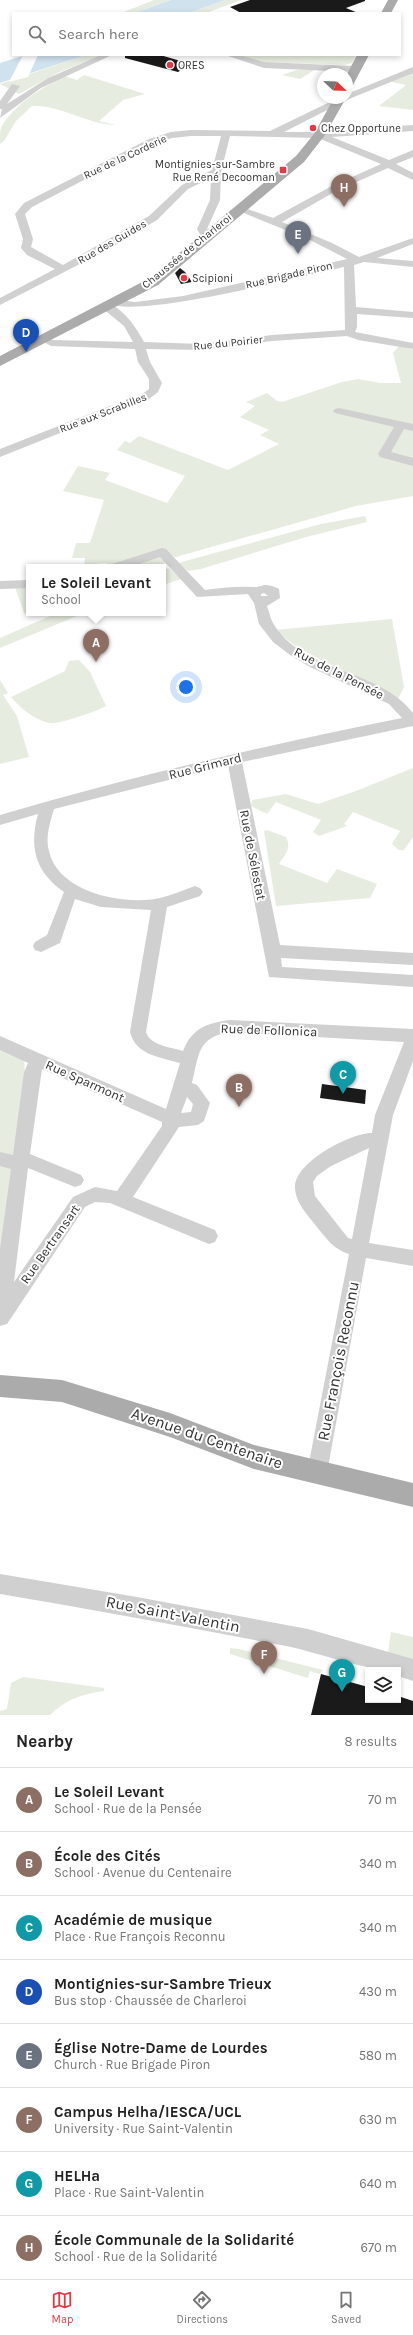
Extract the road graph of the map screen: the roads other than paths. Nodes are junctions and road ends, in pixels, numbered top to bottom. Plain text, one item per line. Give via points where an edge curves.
1 (393, 0) edge
2 (387, 12) edge
3 (105, 56) edge
4 (231, 56) edge
5 (362, 56) edge
6 (355, 69) junction
7 (413, 70) edge
8 (353, 73) edge
9 (16, 86) dead end
10 (353, 94) edge
11 (330, 104) edge
12 (338, 104) edge
13 (0, 107) edge
14 (0, 115) edge
15 (413, 128) edge
16 (226, 135) junction
17 (272, 135) junction
18 (319, 135) junction
19 (413, 153) edge
20 (389, 164) junction
21 (413, 166) edge
22 (402, 171) junction
23 (216, 172) junction
24 (413, 177) edge
25 (239, 209) junction
26 (274, 222) junction
27 (206, 236) junction
28 (413, 241) edge
29 (355, 261) junction
30 (413, 264) edge
31 (63, 269) junction
32 (0, 302) edge
33 (110, 304) junction
34 (350, 310) junction
35 (413, 315) edge
36 (349, 333) junction
37 (43, 339) junction
38 (140, 345) junction
39 (413, 346) edge
40 (0, 362) edge
41 (339, 411) dead end
42 (407, 427) edge
43 (0, 453) edge
44 (413, 462) edge
45 (126, 564) edge
46 (26, 584) edge
47 (0, 585) edge
48 (413, 721) edge
49 (234, 758) junction
50 (48, 805) junction
51 (0, 820) edge
52 (72, 892) junction
53 (195, 892) dead end
54 (160, 904) junction
55 (41, 946) dead end
56 (273, 951) junction
57 (413, 959) edge
58 (413, 981) edge
59 (413, 1036) edge
60 (413, 1040) edge
61 (0, 1042) edge
62 (188, 1059) junction
63 (38, 1060) junction
64 (183, 1086) junction
65 (171, 1118) junction
66 (378, 1141) junction
67 (0, 1159) edge
68 (21, 1162) junction
69 (75, 1180) dead end
70 (121, 1200) junction
71 (209, 1236) dead end
72 (359, 1249) junction
73 (413, 1258) edge
74 (4, 1269) edge
75 (4, 1311) edge
76 (0, 1386) edge
77 (316, 1473) junction
78 (413, 1495) edge
79 (0, 1584) edge
80 (413, 1670) edge

1 - 2 main road
3 - 14 street via 38,85
4 - 6 street via 279,66
5 - 6 main road
6 - 8 main road
7 - 10 street
9 - 13 street
11 - 17 street via 273,132
12 - 18 main road, Chaussée de Charleroi
15 - 18 street, Rue de la Corderie
16 - 17 street, Rue de la Corderie
16 - 23 street
16 - 31 street, Rue de la Corderie via 171,135 158,139 28,204 20,214 28,239 26,248
17 - 18 street, Rue de la Corderie
18 - 20 street
18 - 25 main road, Chaussée de Charleroi via 296,164
19 - 20 street
20 - 22 street
20 - 26 street via 333,189
21 - 22 street
22 - 24 street
23 - 27 street via 215,200 202,230
23 - 31 street, Rue des Guides via 185,187 153,218
25 - 26 street
25 - 27 main road, Chaussée de Charleroi
26 - 29 street via 343,253
27 - 33 main road, Chaussée de Charleroi via 153,282
28 - 29 street, Rue Brigade Piron
29 - 30 street
29 - 33 street, Rue Brigade Piron via 183,299 135,305
29 - 34 street
31 - 32 street, Rue des Guides
33 - 37 main road, Chaussée de Charleroi
33 - 38 street, Rue aux Scrabilles via 129,324
34 - 35 street
34 - 36 street via 352,327
36 - 38 street, Rue du Poirier via 303,335 200,347
36 - 39 street, Rue du Poirier via 358,337
37 - 38 street, Rue du Poirier via 51,343
37 - 40 main road, Chaussée de Charleroi
38 - 43 street, Rue aux Scrabilles via 144,362 156,383 154,390 146,398 111,409
41 - 42 street
42 - 44 street via 384,454
45 - 48 street, Rue de la Pensée via 162,552 202,594 246,590 258,596 264,622 283,643 301,656 394,701
46 - 47 street
48 - 49 street, Rue Grimard
49 - 50 street, Rue Grimard
49 - 56 street, Rue de Sélestat
50 - 51 street, Rue Grimard
50 - 52 street via 42,827 41,851 58,881
52 - 54 street via 93,900 117,904
52 - 55 street via 54,939
53 - 54 street
54 - 62 street via 138,1032 140,1040 148,1047
56 - 57 street
56 - 58 street, Rue de Sélestat via 275,973
59 - 62 street, Rue de Follonica via 221,1026 208,1031 196,1041
60 - 66 street, Rue François Reconnu via 384,1116
61 - 63 street, Rue Sparmont
62 - 64 street
63 - 65 street, Rue Sparmont
63 - 68 street, Rue Bertransart via 32,1072
64 - 65 street
64 - 65 street via 192,1090 200,1099 202,1103 198,1116 192,1120
65 - 70 street via 170,1128
66 - 72 street, Rue François Reconnu
66 - 72 street via 368,1141 355,1146 312,1169 304,1184 307,1200 342,1244
67 - 68 street
68 - 69 street via 34,1162
68 - 74 street, Rue Bertransart
70 - 71 street
70 - 75 street, Rue Bertransart via 100,1193 90,1195 79,1202
72 - 73 street
72 - 77 street, Rue François Reconnu
74 - 75 street, Rue Bertransart
76 - 77 main road, Avenue du Centenaire via 62,1391 88,1398 170,1425 254,1457
77 - 78 main road, Avenue du Centenaire
79 - 80 street, Rue Saint-Valentin via 144,1608 308,1640

